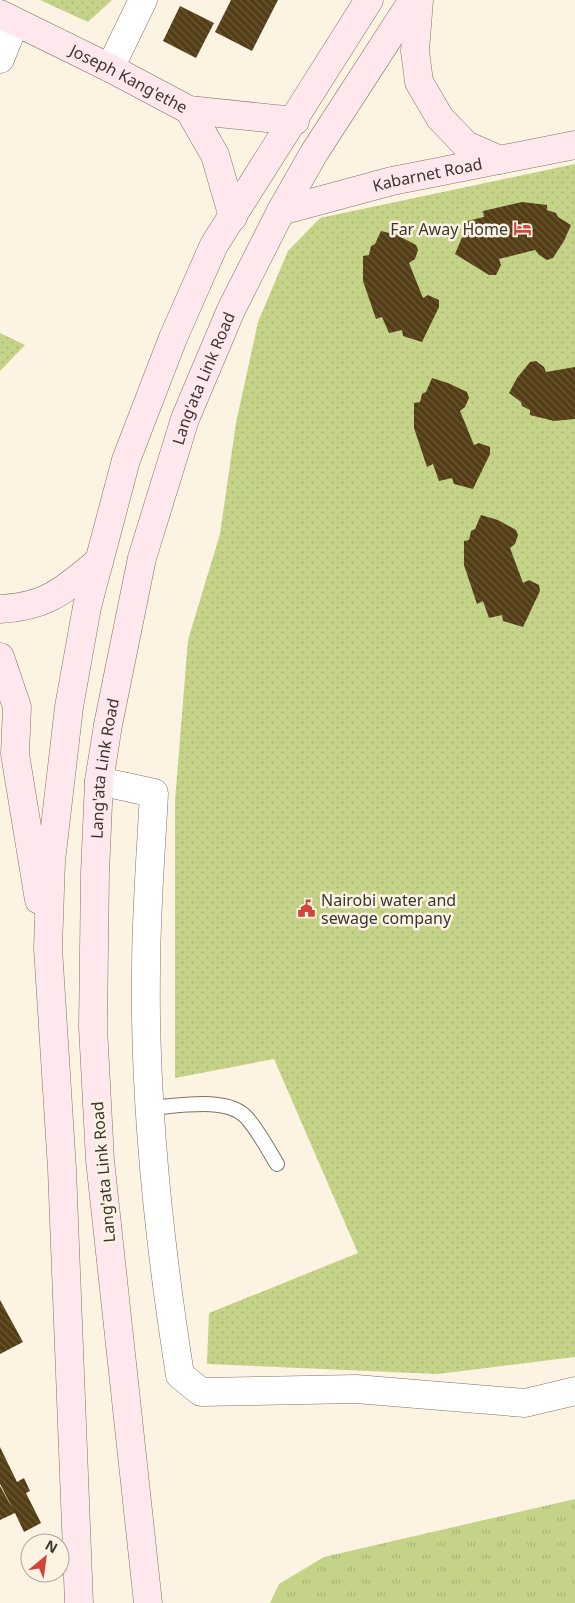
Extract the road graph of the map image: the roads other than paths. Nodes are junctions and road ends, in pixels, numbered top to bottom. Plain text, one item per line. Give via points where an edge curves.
1 (143, 0) edge
2 (369, 0) edge
3 (413, 0) edge
4 (418, 0) edge
5 (7, 18) edge
6 (0, 59) edge
7 (110, 68) junction
8 (189, 110) junction
9 (295, 121) junction
10 (575, 145) edge
11 (500, 160) junction
12 (240, 206) junction
13 (281, 210) junction
14 (100, 561) junction
15 (0, 609) edge
16 (0, 657) edge
17 (99, 781) junction
18 (48, 948) junction
19 (150, 1108) junction
20 (277, 1164) dead end
21 (575, 1391) edge
22 (79, 1603) edge
23 (148, 1603) edge

1 - 7 street
2 - 9 main road
3 - 13 main road, Lang'ata Link Road
4 - 11 main road via 415,51 419,82 440,118 466,146
5 - 6 street
5 - 7 main road, Joseph Kang'ethe
7 - 8 main road, Joseph Kang'ethe
8 - 9 main road, Joseph Kang'ethe
8 - 12 main road
9 - 12 main road
10 - 11 main road, Kabarnet Road
11 - 13 main road, Kabarnet Road via 392,181
12 - 13 main road
12 - 14 main road via 214,245 172,338 126,460
13 - 17 main road, Lang'ata Link Road via 231,310 185,420 142,558
14 - 15 main road via 58,595 40,603
14 - 18 main road via 87,607 69,707 51,861
16 - 18 main road via 17,708 15,754
17 - 19 street via 154,793 146,971
17 - 23 main road, Lang'ata Link Road via 93,1027 100,1160
18 - 22 main road via 62,1169
19 - 20 lane via 219,1104 234,1108 247,1118
19 - 21 street via 163,1267 180,1375 201,1392 356,1389 525,1403

